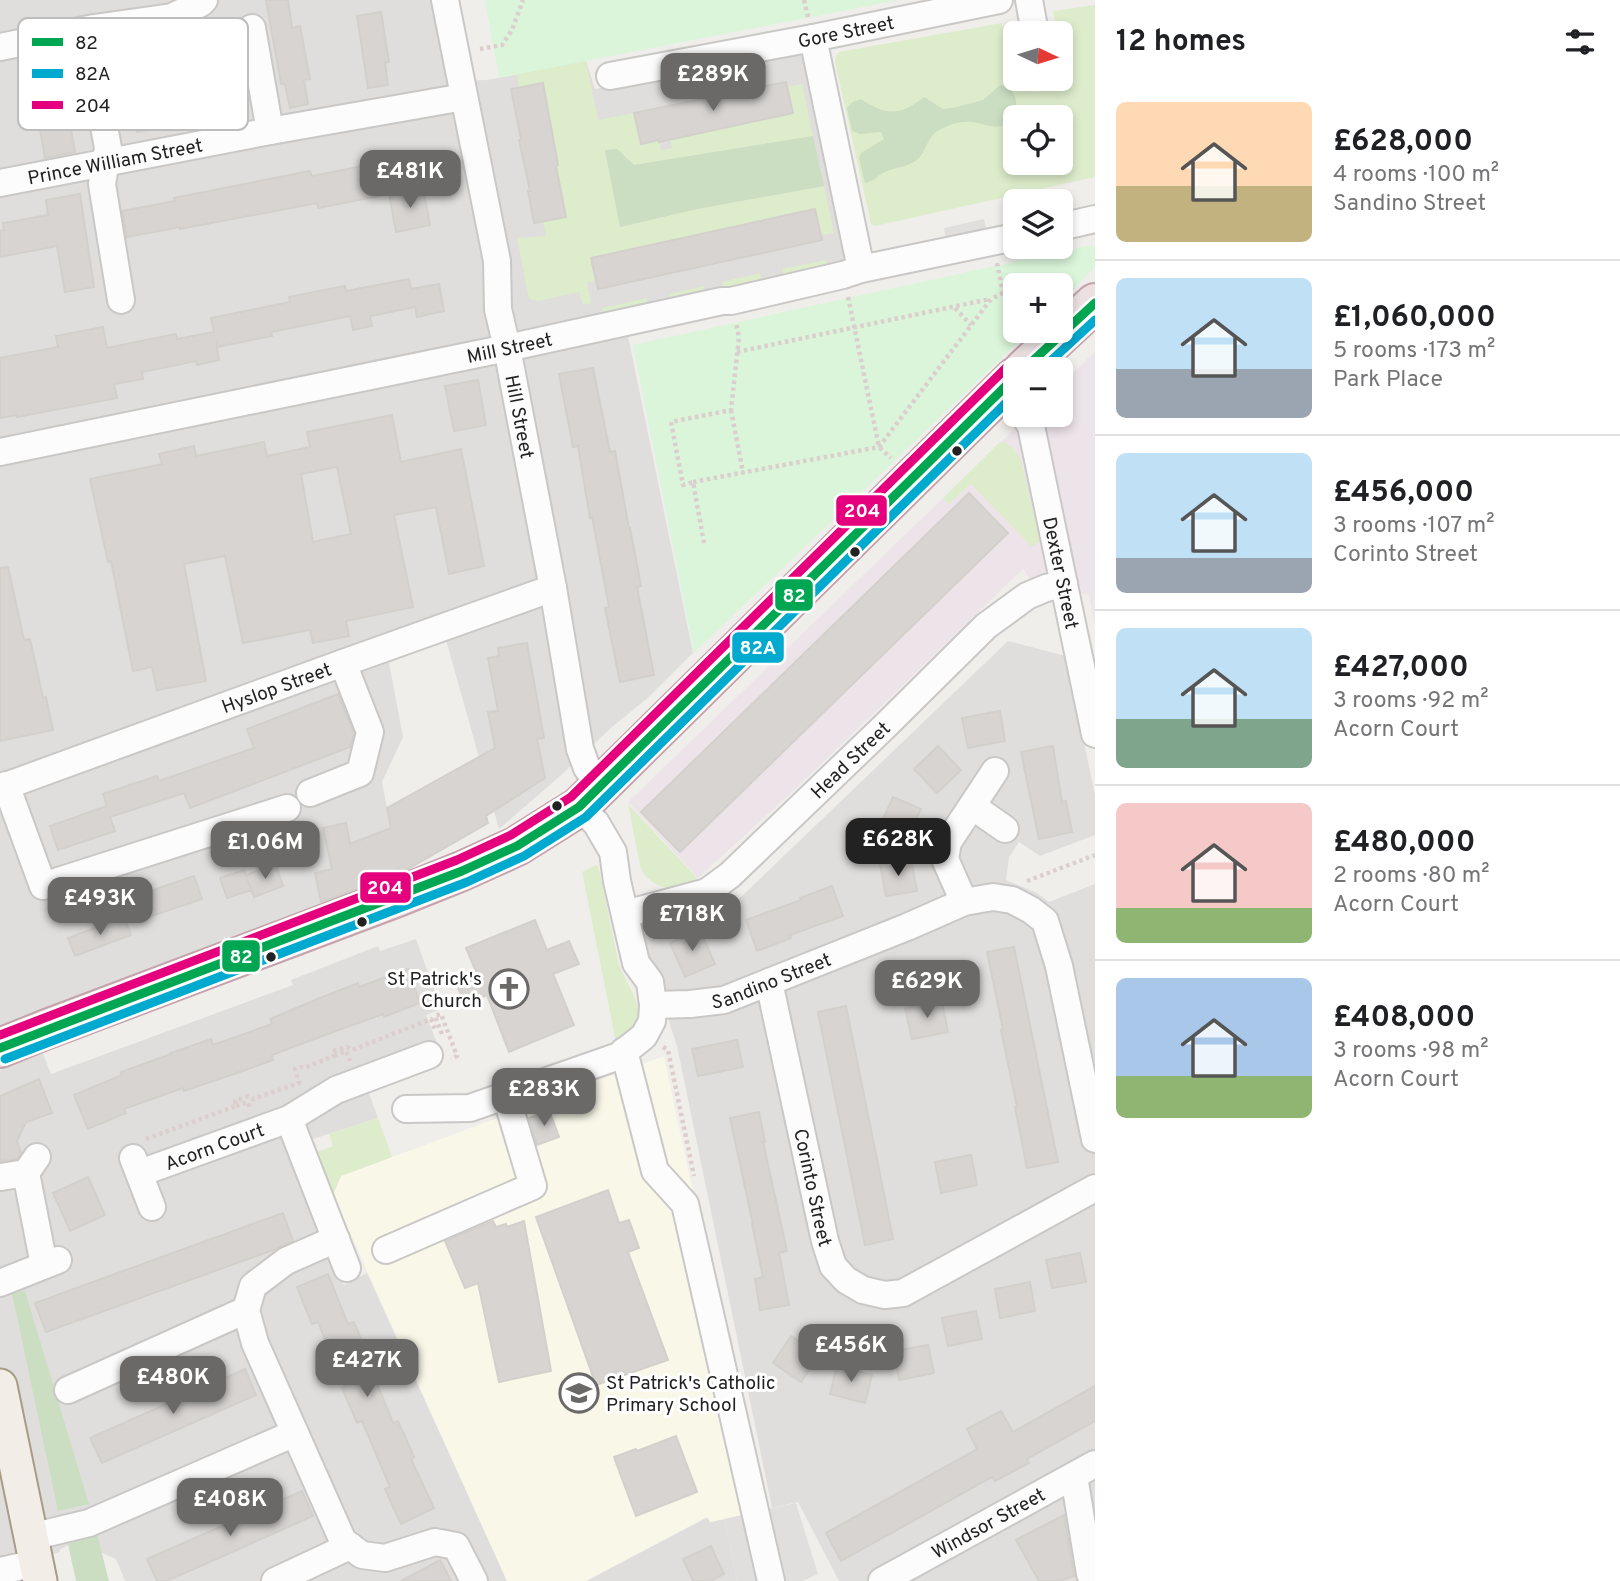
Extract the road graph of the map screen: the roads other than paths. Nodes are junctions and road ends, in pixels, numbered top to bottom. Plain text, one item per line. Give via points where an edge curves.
1 (204, 0) edge
2 (445, 0) edge
3 (999, 0) edge
4 (1029, 0) edge
5 (165, 18) edge
6 (1033, 21) edge
7 (253, 28) dead end
8 (813, 38) junction
9 (18, 43) edge
10 (0, 47) edge
11 (611, 76) dead end
12 (464, 97) junction
13 (105, 130) edge
14 (270, 131) junction
15 (105, 163) junction
16 (0, 183) edge
17 (1095, 219) edge
18 (1073, 224) edge
19 (1003, 239) edge
20 (852, 272) junction
21 (121, 300) dead end
22 (1095, 303) edge
23 (507, 348) junction
24 (1046, 357) edge
25 (1003, 401) edge
26 (1031, 427) edge
27 (0, 452) edge
28 (1064, 584) junction
29 (554, 588) junction
30 (343, 663) junction
31 (1095, 734) edge
32 (995, 771) dead end
33 (3, 786) edge
34 (310, 793) dead end
35 (590, 797) junction
36 (972, 806) junction
37 (287, 808) dead end
38 (1005, 829) dead end
39 (964, 902) junction
40 (625, 914) junction
41 (769, 982) junction
42 (653, 1005) junction
43 (0, 1048) edge
44 (624, 1051) junction
45 (429, 1055) dead end
46 (506, 1096) junction
47 (406, 1109) dead end
48 (289, 1119) junction
49 (1095, 1139) edge
50 (21, 1169) edge
51 (1095, 1188) edge
52 (152, 1208) dead end
53 (336, 1239) junction
54 (386, 1250) dead end
55 (347, 1268) dead end
56 (0, 1283) edge
57 (246, 1310) junction
58 (0, 1386) edge
59 (68, 1391) dead end
60 (295, 1433) junction
61 (1085, 1470) edge
62 (350, 1546) junction
63 (35, 1560) edge
64 (0, 1571) edge
65 (1090, 1574) dead end
66 (275, 1581) edge
67 (474, 1581) edge
68 (772, 1581) edge
69 (882, 1581) edge

1 - 5 street
2 - 12 street, Hill Street
3 - 8 street, Gore Street
4 - 6 street
7 - 14 street
8 - 11 street, Gore Street
8 - 20 street
9 - 10 street
12 - 14 street, Prince William Street
12 - 23 street, Hill Street via 497,261 498,309
13 - 15 street
14 - 15 street, Prince William Street
15 - 16 street, Prince William Street
15 - 21 street via 102,184
17 - 18 street
19 - 20 street, Mill Street
20 - 23 street, Mill Street
22 - 24 highway
23 - 27 street, Mill Street
23 - 29 street, Hill Street
25 - 35 highway via 912,478
26 - 28 street, Dexter Street
28 - 31 street, Dexter Street
28 - 40 street, Head Street via 1027,596 986,626 730,875 707,892
29 - 30 street, Hyslop Street
29 - 35 street, Hill Street
30 - 33 street, Hyslop Street
30 - 34 street via 370,732 360,773
32 - 36 street
33 - 37 street via 43,886
35 - 40 street, Hill Street via 596,823 613,852
35 - 43 highway via 517,846 461,871
36 - 38 street
36 - 39 street via 948,842 945,859
39 - 41 street, Sandino Street
39 - 49 street, Sandino Street via 993,897 1012,900 1045,921 1059,966
40 - 42 street, Hill Street via 636,963 650,982
41 - 42 street, Sandino Street via 724,1000
41 - 51 street, Corinto Street via 825,1241 833,1266 846,1280 863,1290 903,1293
42 - 44 street via 652,1021 644,1036
44 - 46 street
44 - 68 street via 655,1171 685,1204
45 - 48 street, Acorn Court via 336,1090
46 - 47 street via 470,1108
46 - 54 street via 533,1186
48 - 52 street, Acorn Court via 138,1158
48 - 53 street, Acorn Court
50 - 56 street via 52,1263
53 - 55 street, Acorn Court
53 - 57 street via 286,1261 253,1286
57 - 59 street
57 - 60 street via 255,1343
58 - 63 main road
60 - 62 street via 343,1541
60 - 63 street via 89,1522
61 - 65 street
61 - 69 street, Windsor Street
62 - 66 street
62 - 67 street via 362,1555 385,1558 435,1542 456,1546
63 - 64 street

